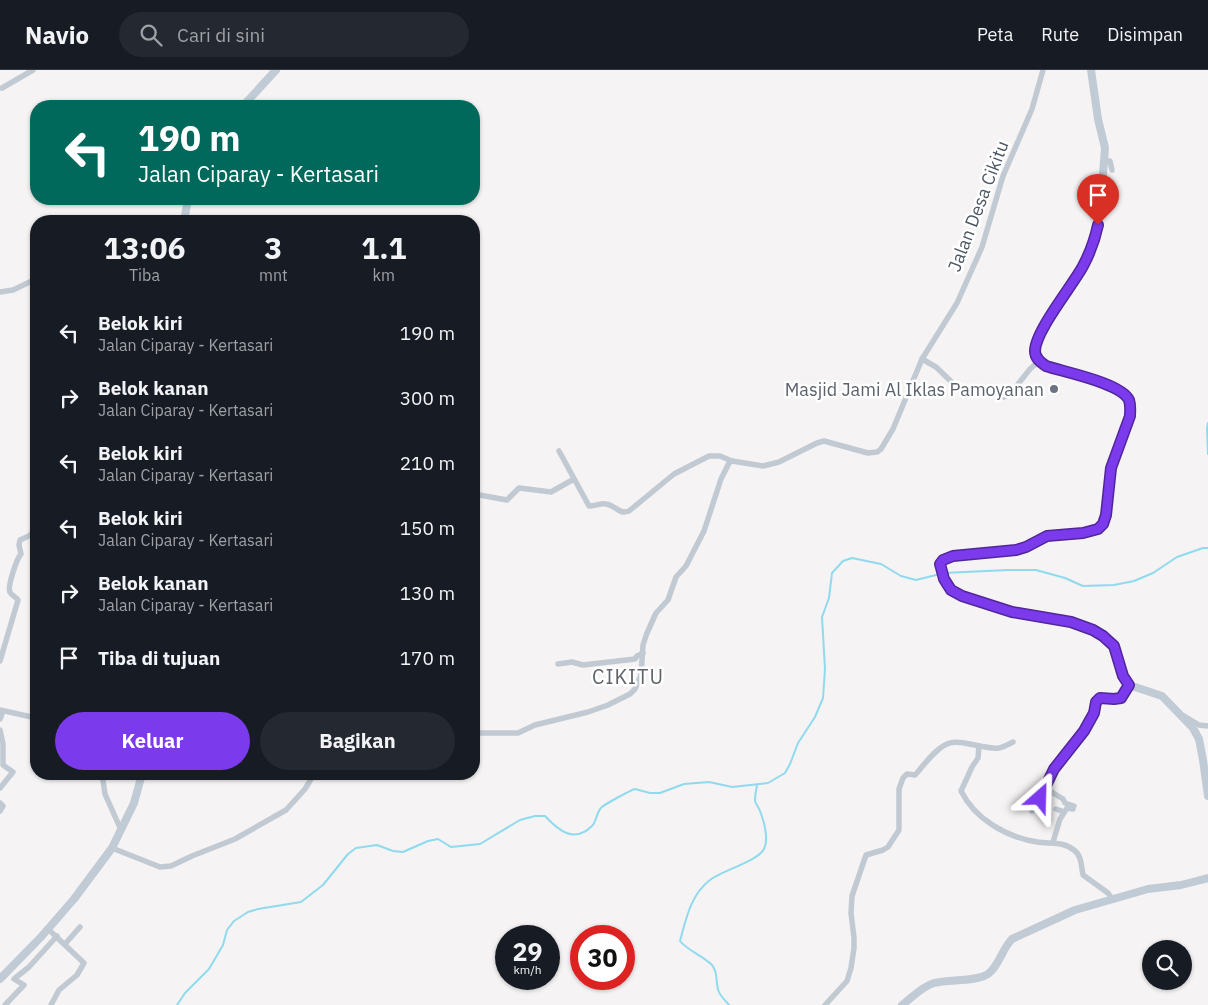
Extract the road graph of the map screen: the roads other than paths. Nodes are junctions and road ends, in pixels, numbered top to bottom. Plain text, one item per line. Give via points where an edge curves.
1 (33, 70) edge
2 (276, 70) edge
3 (1043, 70) edge
4 (1091, 70) edge
5 (2, 88) dead end
6 (248, 100) edge
7 (1105, 161) junction
8 (1112, 170) dead end
9 (30, 282) edge
10 (0, 292) edge
11 (922, 359) junction
12 (1039, 361) junction
13 (973, 395) dead end
14 (1004, 397) dead end
15 (559, 451) dead end
16 (732, 461) junction
17 (574, 479) junction
18 (480, 495) edge
19 (30, 535) edge
20 (643, 653) junction
21 (0, 661) edge
22 (558, 664) dead end
23 (1129, 685) junction
24 (2, 711) edge
25 (1182, 715) junction
26 (30, 717) edge
27 (0, 719) edge
28 (1208, 726) edge
29 (0, 730) edge
30 (480, 733) edge
31 (1013, 742) dead end
32 (979, 746) junction
33 (103, 780) edge
34 (140, 780) edge
35 (310, 780) edge
36 (0, 788) edge
37 (1044, 788) junction
38 (1208, 796) edge
39 (0, 803) edge
40 (1058, 803) junction
41 (0, 810) edge
42 (1032, 811) dead end
43 (1064, 812) junction
44 (121, 830) junction
45 (1053, 842) junction
46 (112, 848) junction
47 (1208, 878) edge
48 (1113, 900) junction
49 (80, 927) dead end
50 (48, 929) junction
51 (57, 936) junction
52 (65, 944) junction
53 (0, 979) edge
54 (5, 1005) edge
55 (51, 1005) edge
56 (825, 1005) edge
57 (902, 1005) edge

1 - 5 street
2 - 6 main road
3 - 11 street, Jalan Desa Cikitu via 1032,109 1003,176 982,247 957,303
4 - 7 main road
7 - 8 street via 1110,161
7 - 12 main road via 1096,234 1082,267 1040,335 1035,350
9 - 10 street
11 - 13 street via 936,367 963,393
11 - 16 street, Jalan Desa Cikitu via 893,429 877,452 868,453 824,441 771,465 755,466
12 - 14 street
12 - 23 main road via 1104,384 1128,398 1130,416 1111,468 1102,526 1083,533 1047,536 1016,550 953,556 943,560 944,579 951,590 995,608 1059,619 1093,630 1114,646
15 - 17 street
16 - 17 street via 709,456 674,474 627,512 619,512 607,504 589,506
16 - 20 street via 721,479 700,539 686,566 676,577 668,600 656,613 646,633
17 - 18 street via 551,492 520,488 507,500
19 - 21 street via 20,540 21,554 9,588 18,600
20 - 22 street via 635,659 622,661
20 - 30 street via 638,684 620,700 518,733
23 - 25 main road via 1162,696
23 - 37 street via 1121,698 1100,698 1096,702 1084,731 1054,769
24 - 26 street
24 - 27 street
25 - 28 street via 1199,725
25 - 38 main road via 1198,739
29 - 36 street via 3,764 13,772
31 - 32 street via 1000,748
32 - 45 street via 978,758 961,791 965,798 996,827 1025,839
32 - 56 street via 948,744 915,774 907,774 903,778 899,789 899,830 884,850 870,853 864,860 852,896 854,938 851,968 844,986
33 - 44 street via 105,794
34 - 44 main road
35 - 46 street via 286,810 235,839 171,866 160,867
37 - 40 street
37 - 42 street
39 - 41 street via 3,806
40 - 43 street
40 - 43 street via 1074,808 1066,808
43 - 45 street
44 - 46 main road
45 - 48 street via 1074,850 1080,857 1083,875
46 - 50 main road
47 - 48 main road via 1148,889
48 - 57 main road via 1075,910 1012,939 986,976 934,983
49 - 52 street
50 - 51 street
50 - 53 main road
51 - 52 street
51 - 54 street via 14,979 24,986
52 - 55 street via 84,963 77,975 59,990

